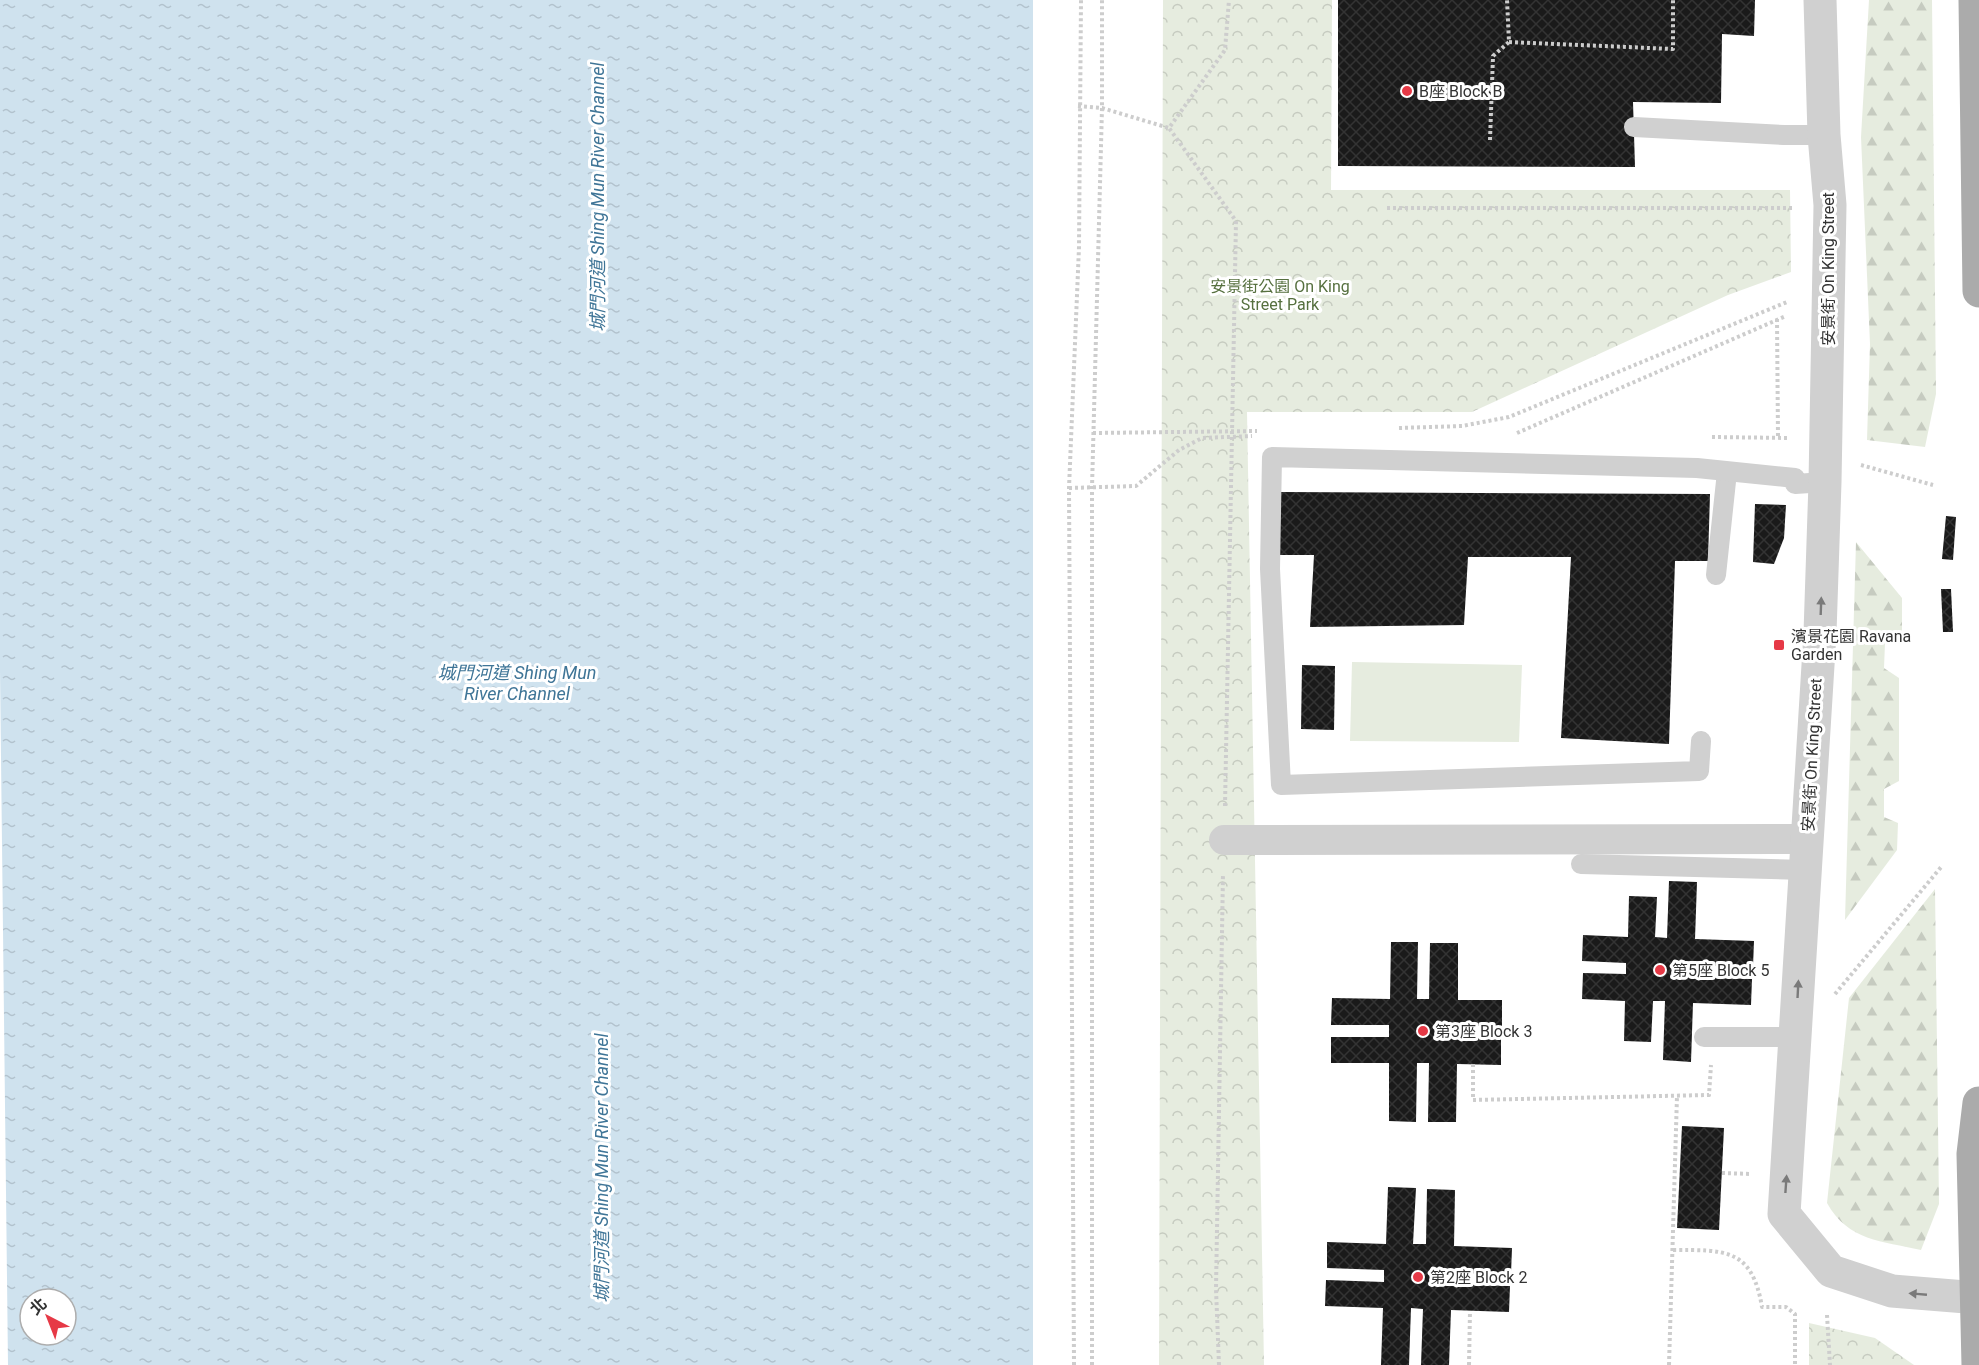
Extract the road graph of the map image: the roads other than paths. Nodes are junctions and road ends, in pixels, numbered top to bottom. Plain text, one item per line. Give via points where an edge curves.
1 (1820, 0) edge
2 (1975, 0) edge
3 (1634, 127) dead end
4 (1824, 135) junction
5 (1979, 291) edge
6 (1727, 472) junction
7 (1825, 482) junction
8 (1716, 575) dead end
9 (1701, 741) dead end
10 (1224, 840) road end
11 (1806, 854) junction
12 (1581, 864) dead end
13 (1708, 1036) road end
14 (1795, 1037) junction
15 (1979, 1103) edge
16 (1978, 1297) edge
17 (1978, 1365) edge

1 - 4 street, 安景街 On King Street
2 - 5 main road
3 - 4 lane
4 - 7 street, 安景街 On King Street via 1830,205
6 - 7 lane via 1795,478 1795,484
6 - 8 lane
6 - 9 lane via 1697,468 1272,457 1270,569 1281,785 1700,771
11 -> 7 street, 安景街 On King Street
10 - 11 street
11 - 12 lane
14 -> 11 street, 安景街 On King Street
13 - 14 lane
16 -> 14 street, 安景街 On King Street via 1892,1291 1831,1272 1784,1214
15 - 16 main road via 1973,1154
16 - 17 main road

